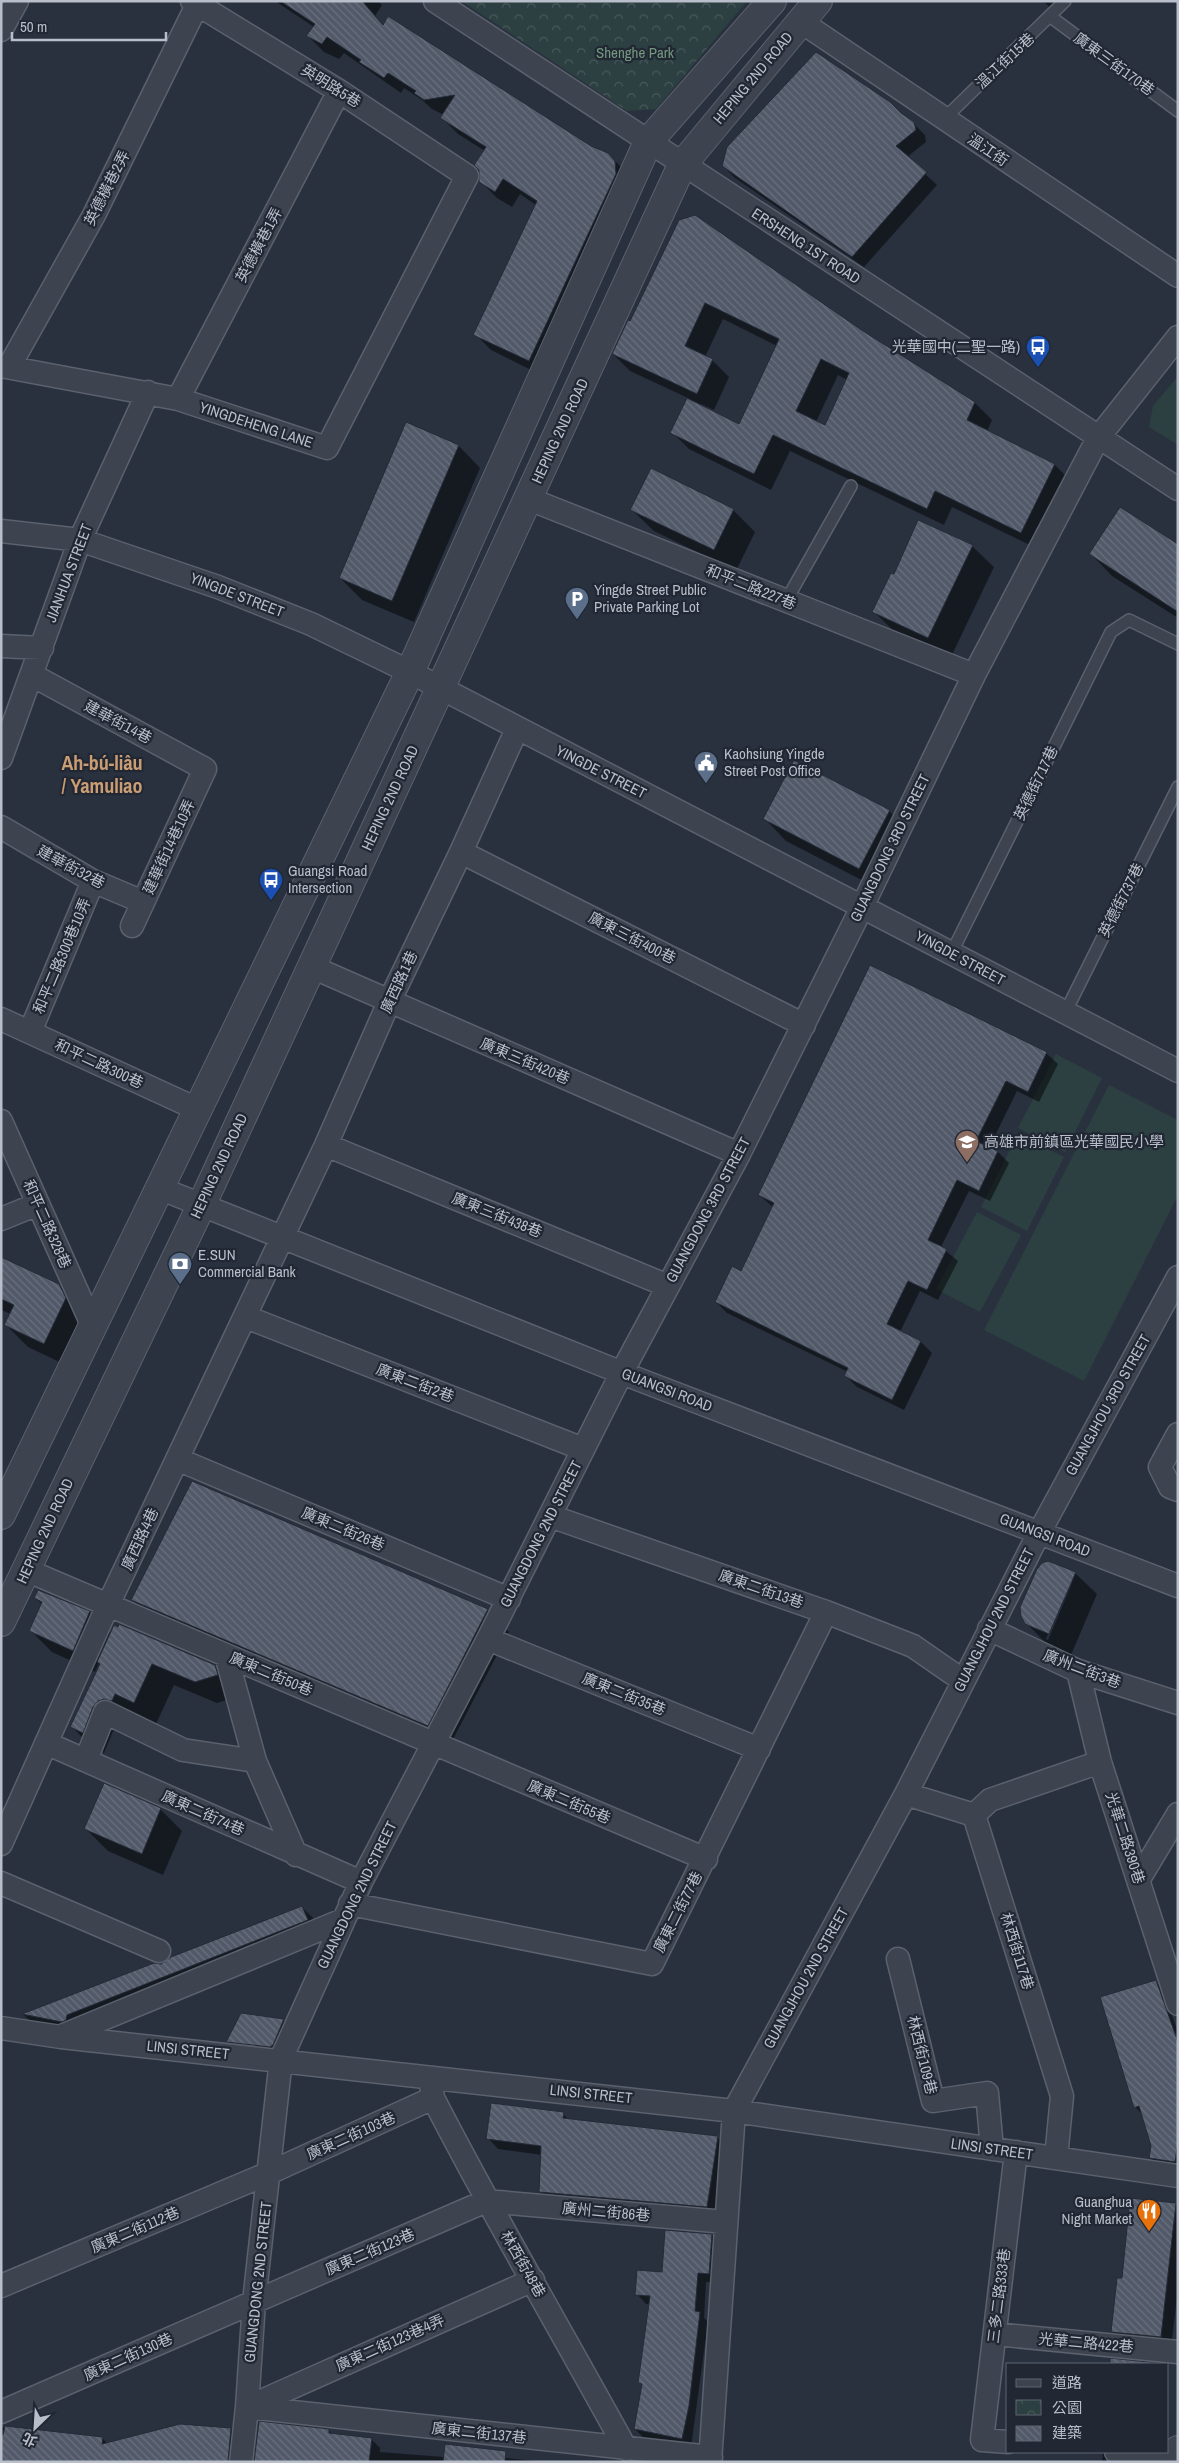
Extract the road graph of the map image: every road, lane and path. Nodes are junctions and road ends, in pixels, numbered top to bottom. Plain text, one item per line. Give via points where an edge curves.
1 (17, 1) edge
2 (435, 1) edge
3 (772, 1) edge
4 (1066, 1) edge
5 (195, 3) edge
6 (809, 11) edge
7 (1051, 17) junction
8 (1, 30) edge
9 (340, 91) junction
10 (1178, 111) edge
11 (943, 120) junction
12 (648, 142) junction
13 (682, 165) junction
14 (467, 176) joint
15 (1178, 276) edge
16 (1178, 337) edge
17 (5, 367) edge
18 (148, 392) junction
19 (178, 399) junction
20 (1098, 438) junction
21 (851, 486) dead end
22 (1178, 489) edge
23 (528, 499) junction
24 (1, 531) edge
25 (80, 540) junction
26 (786, 600) junction
27 (1178, 644) edge
28 (1, 646) edge
29 (42, 648) junction
30 (410, 672) junction
31 (32, 675) junction
32 (974, 675) junction
33 (440, 689) junction
34 (517, 728) junction
35 (1, 758) edge
36 (205, 769) joint
37 (1178, 787) edge
38 (1, 828) edge
39 (461, 852) junction
40 (93, 880) junction
41 (143, 902) junction
42 (862, 907) junction
43 (132, 926) dead end
44 (951, 954) junction
45 (312, 967) junction
46 (389, 1002) junction
47 (1065, 1013) junction
48 (1, 1019) edge
49 (804, 1025) junction
50 (30, 1032) junction
51 (1178, 1071) edge
52 (197, 1109) junction
53 (1, 1121) edge
54 (326, 1145) junction
55 (739, 1154) junction
56 (159, 1188) junction
57 (38, 1204) junction
58 (202, 1204) junction
59 (1, 1219) edge
60 (283, 1236) junction
61 (1178, 1277) edge
62 (668, 1286) junction
63 (246, 1317) junction
64 (93, 1327) junction
65 (622, 1372) junction
66 (1178, 1434) edge
67 (583, 1449) junction
68 (177, 1459) junction
69 (1178, 1490) edge
70 (2, 1511) edge
71 (550, 1516) junction
72 (1038, 1533) junction
73 (26, 1570) junction
74 (1178, 1586) edge
75 (508, 1599) junction
76 (108, 1605) junction
77 (826, 1612) junction
78 (1, 1622) edge
79 (989, 1629) junction
80 (488, 1639) junction
81 (226, 1655) junction
82 (1078, 1671) junction
83 (962, 1680) junction
84 (1178, 1703) edge
85 (46, 1743) junction
86 (433, 1744) junction
87 (759, 1749) junction
88 (86, 1760) junction
89 (255, 1761) junction
90 (1100, 1762) junction
91 (906, 1794) junction
92 (1178, 1814) edge
93 (974, 1815) junction
94 (1, 1844) edge
95 (296, 1854) junction
96 (706, 1859) junction
97 (1139, 1880) junction
98 (361, 1882) junction
99 (1, 1883) edge
100 (347, 1912) junction
101 (159, 1951) dead end
102 (898, 1959) dead end
103 (1174, 1976) edge
104 (1178, 2004) edge
105 (1, 2028) edge
106 (61, 2037) junction
107 (281, 2059) junction
108 (430, 2076) junction
109 (433, 2098) junction
110 (734, 2111) junction
111 (992, 2149) junction
112 (1016, 2152) junction
113 (1056, 2158) junction
114 (269, 2173) junction
115 (1178, 2176) edge
116 (486, 2201) junction
117 (726, 2222) junction
118 (533, 2280) junction
119 (1, 2286) edge
120 (254, 2302) junction
121 (995, 2334) junction
122 (1178, 2352) edge
123 (247, 2407) junction
124 (1, 2412) edge
125 (1006, 2442) edge
126 (626, 2449) junction
127 (1131, 2453) edge
128 (1177, 2456) edge
129 (711, 2459) edge
130 (241, 2462) edge

1 - 8 street
2 - 12 street, ERSHENG 1ST ROAD
3 - 12 street
4 - 7 lane, 溫江街15巷
5 - 9 street, 英明路5巷
5 - 17 street, 英德橫巷2弄 via 94,216
6 - 11 street, 溫江街
6 - 13 street, HEPING 2ND ROAD
7 - 10 lane, 廣東三街170巷
7 - 11 lane, 溫江街15巷
9 - 14 street, 英明路5巷
9 - 19 street, 英德橫巷1弄
11 - 15 street, 溫江街
12 - 13 street, ERSHENG 1ST ROAD
12 - 30 street
13 - 20 street, ERSHENG 1ST ROAD
13 - 23 street, HEPING 2ND ROAD
14 - 19 street, YINGDEHENG LANE via 327,448
16 - 20 street, GUANGDONG 3RD STREET
17 - 18 street, YINGDEHENG LANE
18 - 19 street, YINGDEHENG LANE
18 - 25 street, JIANHUA STREET
20 - 22 street, ERSHENG 1ST ROAD
20 - 32 street, GUANGDONG 3RD STREET
21 - 26 lane
23 - 26 street, 和平二路227巷
23 - 33 street, HEPING 2ND ROAD
24 - 25 street, YINGDE STREET
25 - 29 street, JIANHUA STREET
25 - 30 street, YINGDE STREET via 218,587 311,624
26 - 32 street, 和平二路227巷
27 - 44 lane, 英德街717巷 via 1129,620 1111,632
28 - 29 street
29 - 31 street, JIANHUA STREET
30 - 33 street, YINGDE STREET
30 - 52 street
31 - 35 street, JIANHUA STREET
31 - 36 street, 建華街14巷
32 - 42 street, GUANGDONG 3RD STREET
33 - 34 street, YINGDE STREET
33 - 45 street, HEPING 2ND ROAD
34 - 39 street, 廣西路1巷
34 - 42 street, YINGDE STREET
36 - 41 street, 建華街14巷10弄
37 - 47 lane, 英德街737巷
38 - 40 street, 建華街32巷
39 - 46 street, 廣西路1巷
39 - 49 street, 廣東三街400巷
40 - 41 street, 建華街32巷
40 - 50 street, 和平二路300巷10弄
41 - 43 street, 建華街14巷10弄
42 - 44 street, YINGDE STREET
42 - 49 street, GUANGDONG 3RD STREET
44 - 47 street, YINGDE STREET
45 - 46 street, 廣東三街420巷
45 - 58 street, HEPING 2ND ROAD
46 - 54 street, 廣西路1巷
46 - 55 street, 廣東三街420巷
47 - 51 street, YINGDE STREET
48 - 50 street, 和平二路300巷
49 - 55 street, GUANGDONG 3RD STREET
50 - 52 street, 和平二路300巷
52 - 56 street
53 - 57 street, 和平二路328巷
54 - 60 street, 廣西路1巷
54 - 62 street, 廣東三街438巷
55 - 62 street, GUANGDONG 3RD STREET
56 - 58 street, GUANGSI ROAD
56 - 64 street
57 - 59 street
57 - 64 street, 和平二路328巷
58 - 60 street, GUANGSI ROAD
58 - 73 street, HEPING 2ND ROAD
60 - 63 street, 廣西路4巷
60 - 65 street, GUANGSI ROAD
61 - 72 street, GUANGJHOU 3RD STREET
62 - 65 street, GUANGDONG 3RD STREET
63 - 67 street, 廣東二街2巷
63 - 68 street, 廣西路4巷
64 - 70 street
65 - 67 street, GUANGDONG 2ND STREET
65 - 72 street, GUANGSI ROAD
66 - 69 street via 1160,1468 1170,1487
67 - 71 street, GUANGDONG 2ND STREET
68 - 75 street, 廣東二街26巷
68 - 76 street, 廣西路4巷
71 - 75 street, GUANGDONG 2ND STREET
71 - 77 street, 廣東二街13巷
72 - 74 street, GUANGSI ROAD
72 - 79 street, GUANGJHOU 2ND STREET
73 - 76 street, 廣東二街50巷
73 - 78 street, HEPING 2ND ROAD
75 - 80 street, GUANGDONG 2ND STREET
76 - 81 street, 廣東二街50巷
76 - 85 street, 廣西路4巷
77 - 83 street, 廣東二街13巷 via 914,1646
77 - 87 street, 廣東二街77巷
79 - 82 street, 廣州二街3巷
79 - 83 street, GUANGJHOU 2ND STREET
80 - 86 street, GUANGDONG 2ND STREET
80 - 87 street, 廣東二街35巷
81 - 86 street, 廣東二街50巷
81 - 89 street
82 - 84 street, 廣州二街3巷
82 - 90 street, 光華二路390巷
83 - 91 street, GUANGJHOU 2ND STREET
85 - 88 street, 廣東二街74巷
85 - 94 street, 廣西路4巷
86 - 96 street, 廣東二街55巷
86 - 98 street, GUANGDONG 2ND STREET
87 - 96 street, 廣東二街77巷
88 - 89 street via 105,1712 183,1750
88 - 95 street, 廣東二街74巷
89 - 95 street
90 - 93 street via 990,1800
90 - 97 street, 光華二路390巷
91 - 93 street
91 - 110 street, GUANGJHOU 2ND STREET
92 - 97 street
93 - 113 street, 林西街117巷 via 1062,2096
95 - 98 street, 廣東二街74巷
96 - 100 street, 廣東二街77巷 via 652,1964
97 - 103 street, 光華二路390巷
98 - 100 street, GUANGDONG 2ND STREET
99 - 101 street
100 - 106 street
100 - 107 street, GUANGDONG 2ND STREET
102 - 111 street, 林西街109巷 via 933,2102 987,2093
103 - 104 street, 光華二路390巷
105 - 106 street, LINSI STREET
106 - 107 street, LINSI STREET
107 - 108 street, LINSI STREET
107 - 114 street, GUANGDONG 2ND STREET
108 - 109 street, 林西街48巷
108 - 110 street, LINSI STREET
109 - 114 street, 廣東二街103巷
109 - 116 street, 林西街48巷
110 - 111 street, LINSI STREET
110 - 117 street, GUANGJHOU 2ND STREET
111 - 112 street, LINSI STREET
112 - 113 street, LINSI STREET
112 - 121 street, 三多二路333巷
113 - 115 street, LINSI STREET
114 - 119 street, 廣東二街112巷
114 - 120 street, GUANGDONG 2ND STREET
116 - 117 street, 廣州二街86巷
116 - 118 street, 林西街48巷
116 - 120 street, 廣東二街123巷
117 - 129 street, GUANGJHOU 2ND STREET
118 - 123 street, 廣東二街123巷4弄
118 - 126 street, 林西街48巷
120 - 123 street, GUANGDONG 2ND STREET
120 - 124 street, 廣東二街130巷
121 - 122 street, 光華二路422巷
121 - 125 street, 三多二路333巷 via 982,2440
123 - 126 street, 廣東二街137巷
123 - 130 street, GUANGDONG 2ND STREET
126 - 129 street, 廣東二街137巷
127 - 128 street

